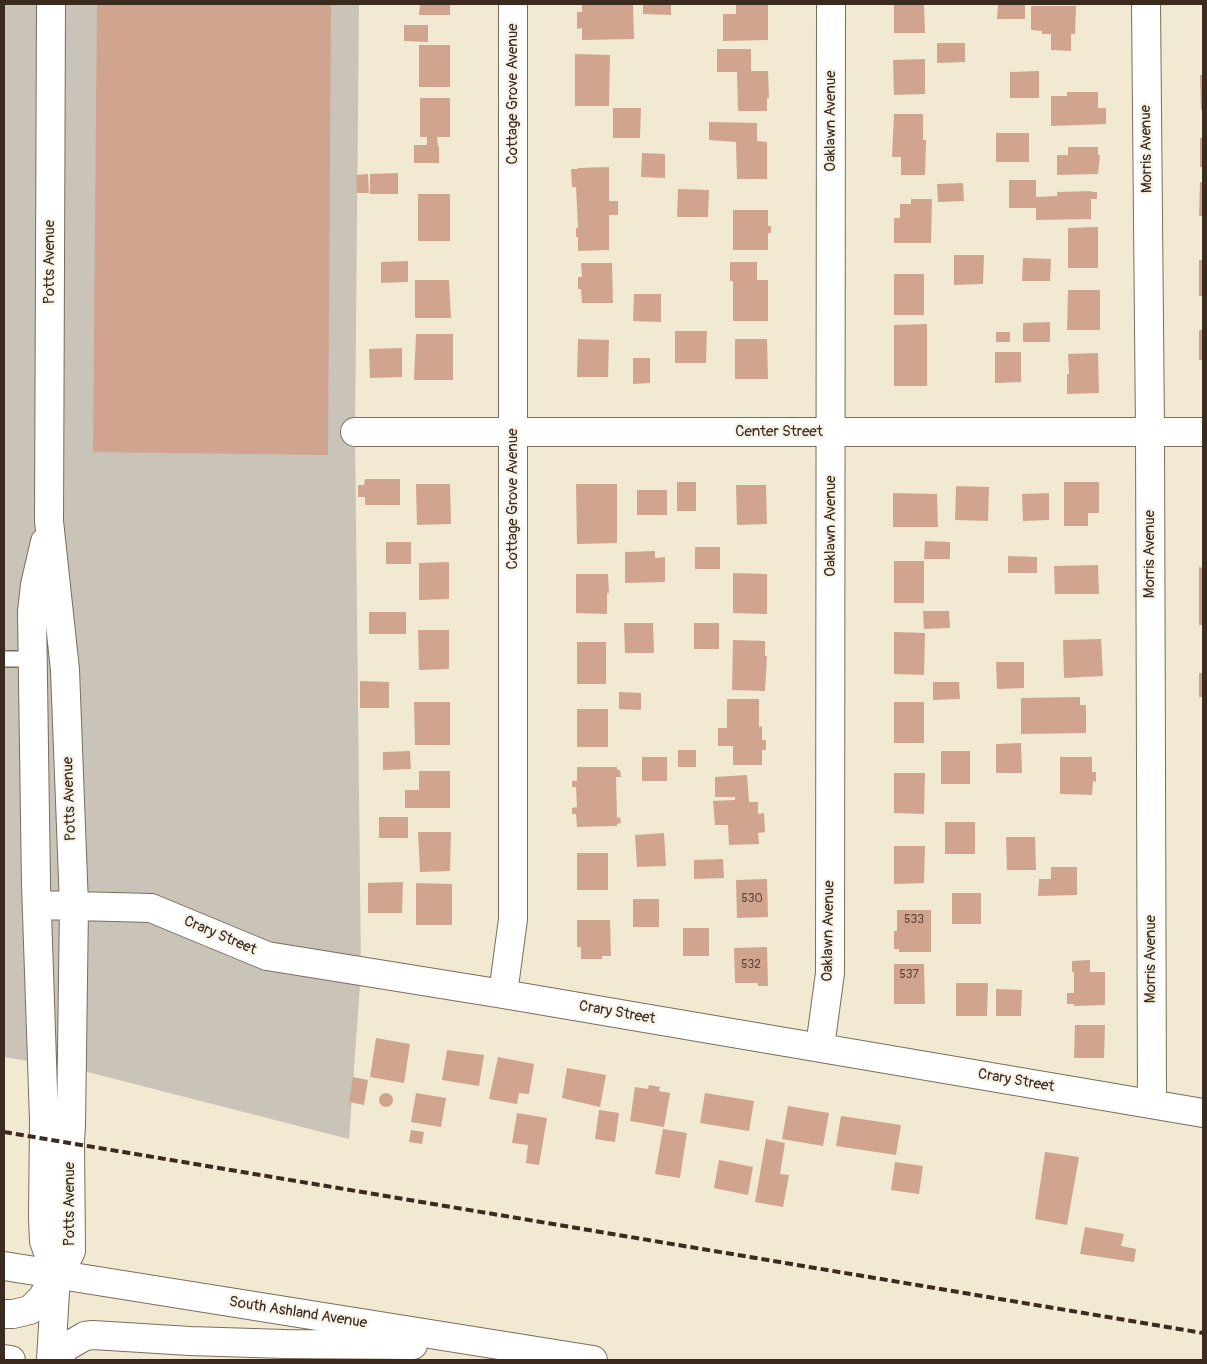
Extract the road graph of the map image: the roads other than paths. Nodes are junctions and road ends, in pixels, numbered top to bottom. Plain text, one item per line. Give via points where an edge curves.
1 (51, 4) edge
2 (513, 4) edge
3 (831, 4) edge
4 (1146, 4) edge
5 (355, 432) dead end
6 (513, 432) junction
7 (831, 432) junction
8 (1150, 432) junction
9 (1203, 432) edge
10 (49, 521) junction
11 (4, 659) edge
12 (33, 659) junction
13 (36, 905) junction
14 (74, 906) junction
15 (502, 994) junction
16 (820, 1047) junction
17 (1152, 1104) junction
18 (1203, 1113) edge
19 (4, 1266) edge
20 (56, 1275) junction
21 (4, 1314) edge
22 (507, 1346) junction
23 (4, 1359) edge
24 (11, 1360) edge
25 (51, 1360) edge
26 (56, 1360) edge
27 (593, 1360) edge

1 - 10 street, Potts Avenue
2 - 6 street, Cottage Grove Avenue
3 - 7 street, Oaklawn Avenue
4 - 8 street, Morris Avenue
5 - 6 street, Center Street
6 - 7 street, Center Street
6 - 15 street, Cottage Grove Avenue via 513,918
7 - 8 street, Center Street
7 - 16 street, Oaklawn Avenue via 830,973
8 - 9 street, Center Street
8 - 17 street, Morris Avenue
10 - 12 street, Potts Avenue via 35,586
10 - 14 street, Potts Avenue via 65,670
11 - 12 lane
12 - 13 street, Potts Avenue
13 - 14 street, Crary Street
13 - 20 street, Potts Avenue via 44,1120 44,1241
14 - 15 street, Crary Street via 151,908 267,956
14 - 20 street, Potts Avenue via 71,1251
15 - 16 street, Crary Street
16 - 17 street, Crary Street
17 - 18 street, Crary Street
19 - 20 street, South Ashland Avenue
20 - 21 street via 30,1310
20 - 22 street, South Ashland Avenue
20 - 25 street
22 - 26 street via 285,1344 93,1335 66,1347
22 - 27 street, South Ashland Avenue
23 - 24 street

